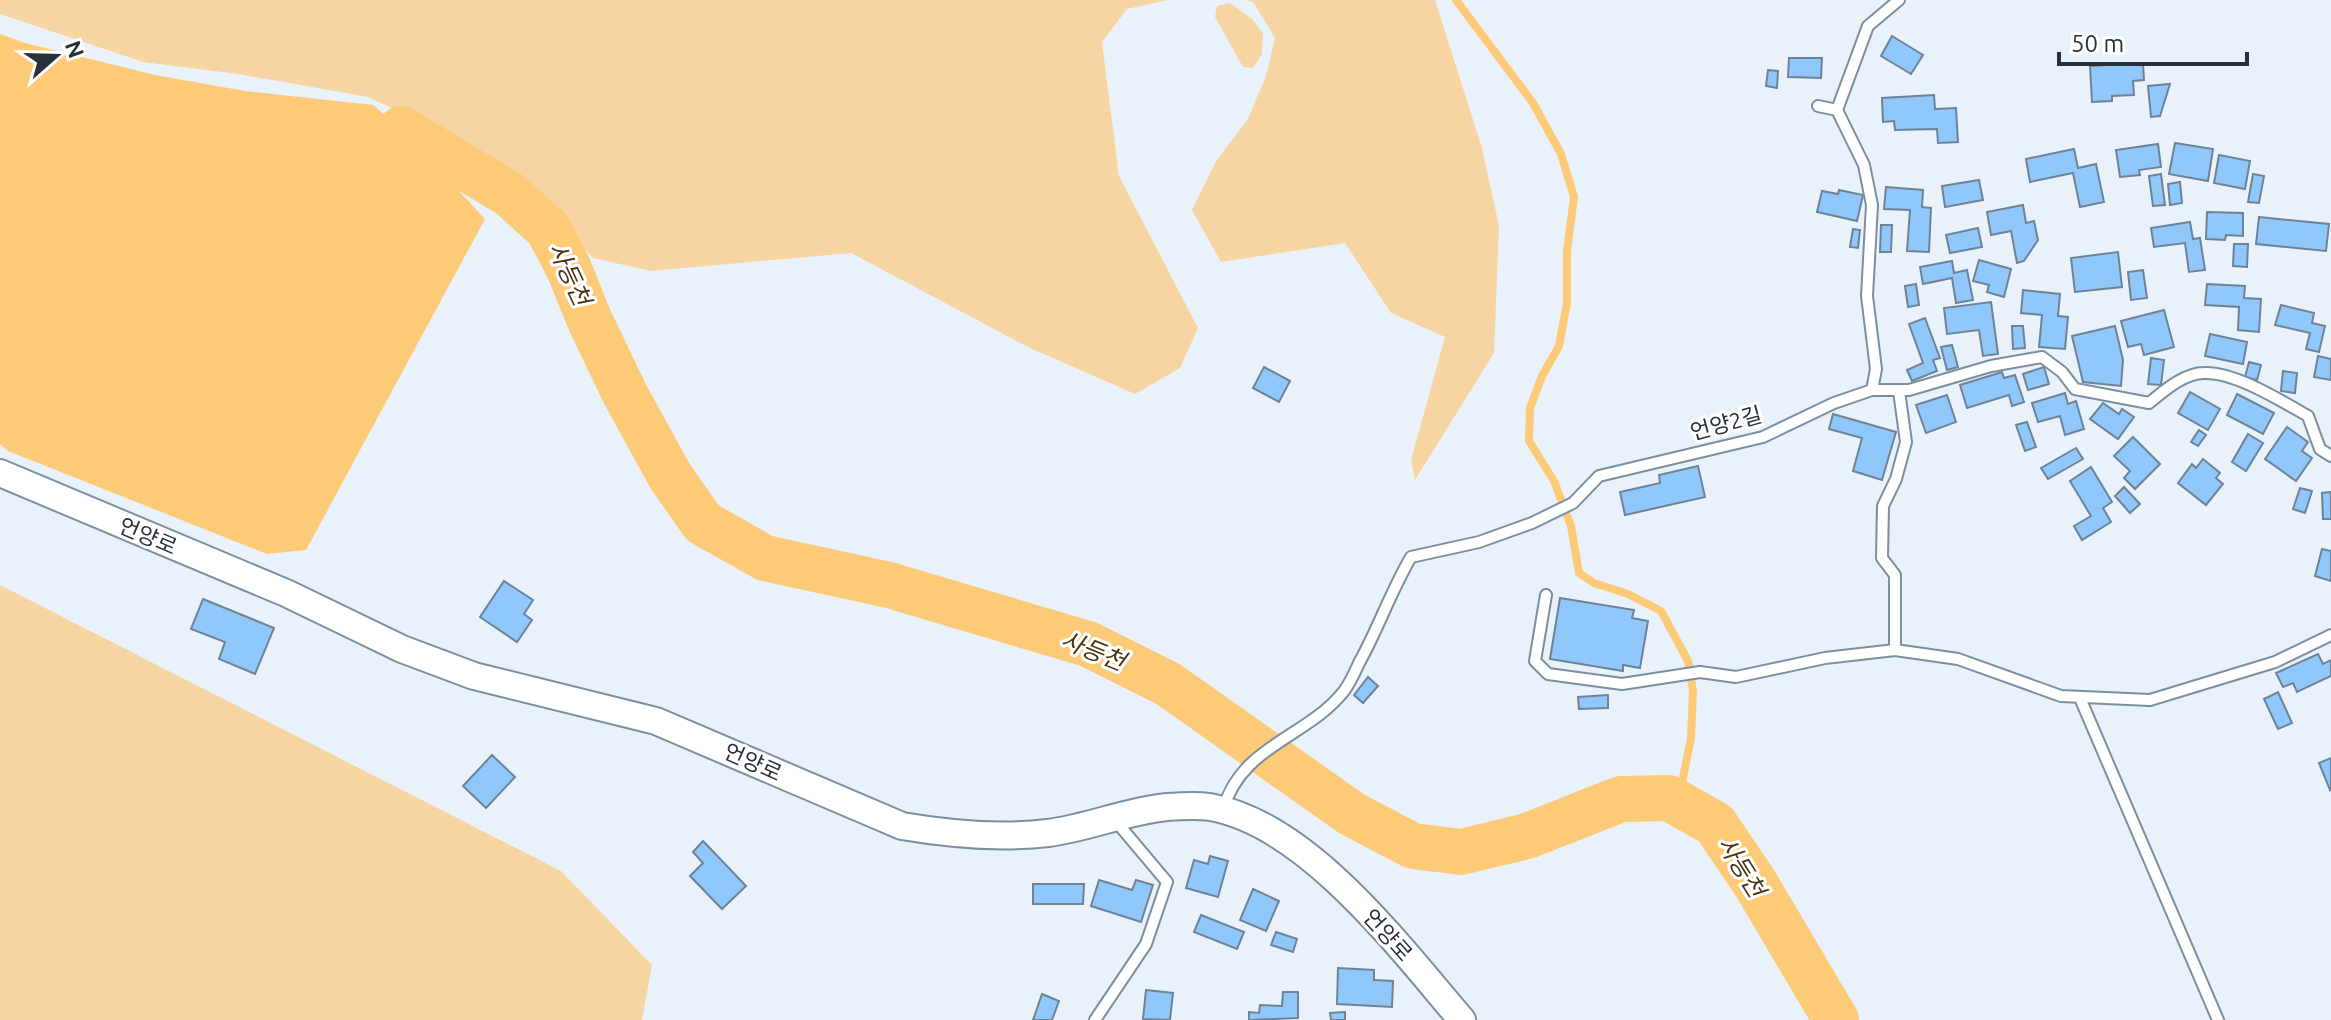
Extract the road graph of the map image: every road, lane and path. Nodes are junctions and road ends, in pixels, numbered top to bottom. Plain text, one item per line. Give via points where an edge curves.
1 (1899, 0) edge
2 (1818, 106) dead end
3 (1837, 110) junction
4 (1872, 390) junction
5 (1899, 391) junction
6 (2331, 456) edge
7 (0, 473) edge
8 (1546, 595) dead end
9 (2331, 635) edge
10 (1895, 650) junction
11 (2080, 698) junction
12 (1223, 812) junction
13 (1112, 817) junction
14 (1095, 1020) edge
15 (1462, 1020) edge
16 (2218, 1020) edge

1 - 3 lane via 1868,26
2 - 3 lane
3 - 4 lane via 1864,165 1872,205 1867,296 1876,369
4 - 5 lane, 언양2길
4 - 12 lane, 언양2길 via 1763,437 1599,476 1558,511 1479,542 1411,557 1345,690 1244,768 1229,788
5 - 6 lane, 언양2길 via 2042,357 2075,389 2149,403 2203,373 2247,383 2308,416 2320,449
5 - 10 lane via 1906,442 1883,506 1882,558 1895,575
7 - 13 street, 언양로 via 286,593 402,649 474,676 656,721 902,826 993,835 1049,833
8 - 10 lane via 1535,661 1548,674 1622,684 1700,672 1736,677
9 - 11 lane via 2275,662 2150,700
10 - 11 lane via 1958,659
11 - 16 lane
12 - 13 street, 언양로 via 1167,807
12 - 15 street, 언양로 via 1253,821 1295,846 1344,888
13 - 14 lane via 1167,882 1146,944

